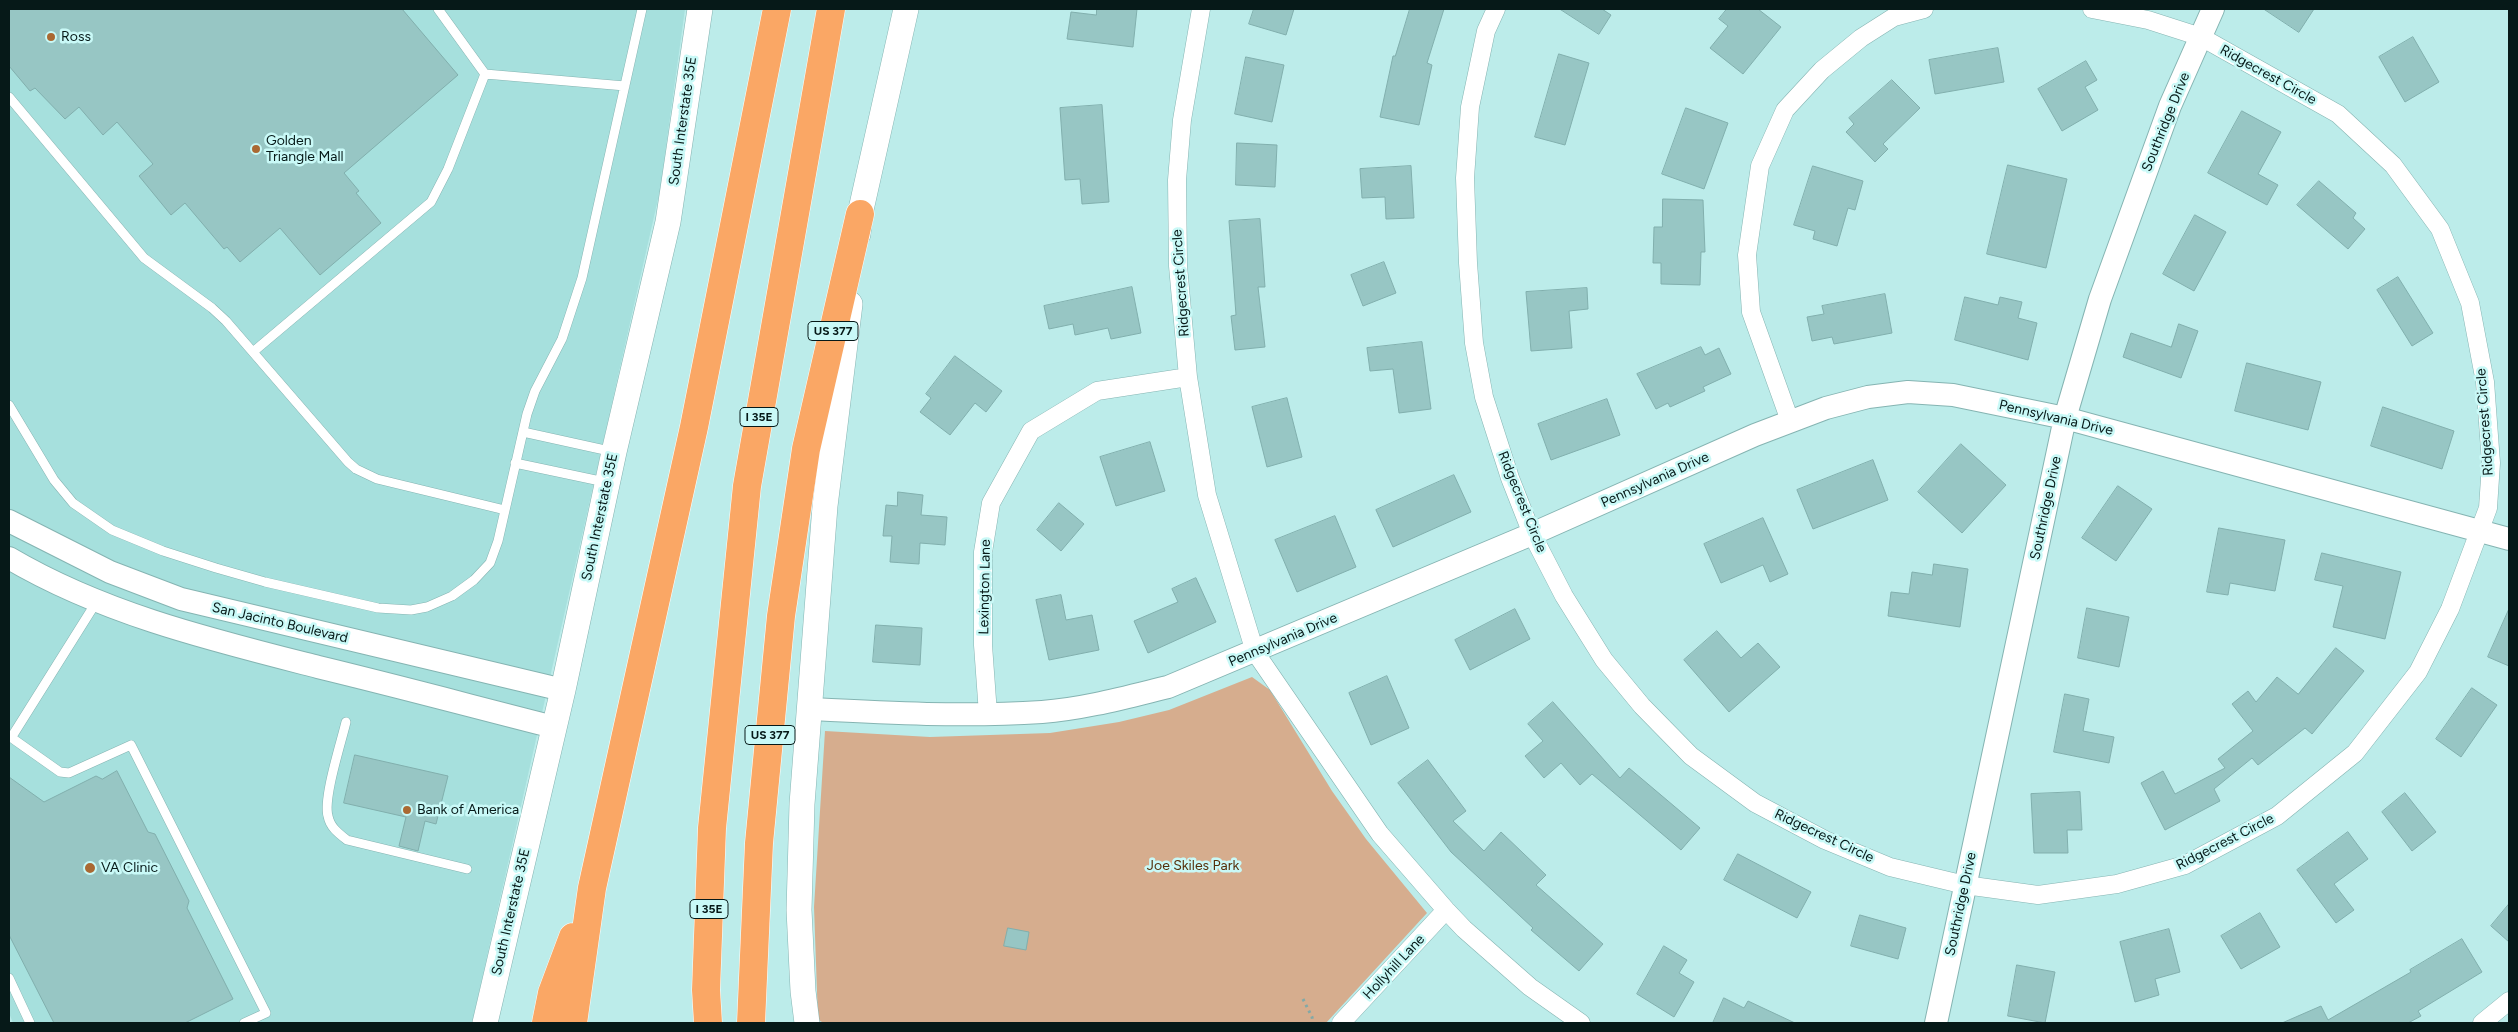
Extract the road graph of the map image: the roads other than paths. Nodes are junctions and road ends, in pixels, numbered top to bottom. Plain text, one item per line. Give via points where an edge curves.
1 (438, 9) edge
2 (642, 9) edge
3 (700, 9) edge
4 (759, 9) edge
5 (777, 9) edge
6 (831, 9) edge
7 (906, 9) edge
8 (1202, 9) edge
9 (1496, 9) edge
10 (1924, 9) edge
11 (2092, 9) edge
12 (2213, 9) edge
13 (2201, 37) junction
14 (485, 74) junction
15 (625, 86) junction
16 (9, 97) edge
17 (739, 196) junction
18 (860, 214) junction
19 (253, 352) junction
20 (1188, 377) junction
21 (9, 405) edge
22 (2065, 418) junction
23 (1790, 422) junction
24 (523, 432) junction
25 (614, 452) junction
26 (515, 463) junction
27 (608, 482) junction
28 (505, 510) junction
29 (9, 521) edge
30 (2479, 532) junction
31 (1532, 534) junction
32 (2509, 539) edge
33 (9, 558) edge
34 (110, 572) junction
35 (96, 601) junction
36 (1255, 652) junction
37 (563, 690) junction
38 (810, 708) junction
39 (988, 714) junction
40 (346, 722) dead end
41 (554, 726) junction
42 (10, 737) edge
43 (467, 869) dead end
44 (1965, 885) junction
45 (592, 888) junction
46 (1446, 910) junction
47 (9, 978) edge
48 (706, 990) junction
49 (2509, 1001) edge
50 (30, 1023) edge
51 (244, 1023) edge
52 (485, 1023) edge
53 (546, 1023) edge
54 (573, 1023) edge
55 (701, 1023) edge
56 (708, 1023) edge
57 (751, 1023) edge
58 (807, 1023) edge
59 (1341, 1023) edge
60 (1581, 1023) edge
61 (1936, 1023) edge
62 (2482, 1023) edge

1 - 14 lane
2 - 15 lane
3 - 25 main road, South Interstate 35E via 668,222
4 - 17 highway
5 - 17 highway
6 - 48 highway, I 35E via 747,486 712,828
7 - 18 main road, US 377
8 - 20 street, Ridgecrest Circle via 1182,120 1177,180 1178,266
9 - 31 street, Ridgecrest Circle via 1486,31 1470,107 1465,178 1468,263 1474,343 1484,397
10 - 23 street via 1894,17 1861,38 1822,70 1785,110 1760,166 1747,255 1752,312
11 - 13 street, Ridgecrest Circle via 2148,20
12 - 13 street, Southridge Drive
13 - 22 street, Southridge Drive via 2170,106 2100,299
13 - 30 street, Ridgecrest Circle via 2338,114 2393,166 2440,228 2470,303 2485,382 2491,463 2488,508
14 - 15 lane
14 - 19 lane via 448,169 431,202
15 - 24 lane via 582,278 562,339 535,391
16 - 19 lane via 144,258 212,308
17 - 45 highway via 694,427
18 - 38 main road via 825,506
18 - 57 highway, US 377 via 806,449 781,616 760,843
19 - 28 lane via 337,452 356,469 377,479
20 - 36 street, Ridgecrest Circle via 1206,495
20 - 39 street, Lexington Lane via 1097,391 1032,432 991,503 983,552
21 - 28 lane via 54,480 73,503 112,530 216,568 378,608 407,610 427,607 452,596 474,580 490,562
22 - 23 street, Pennsylvania Drive via 1953,395 1908,392 1868,397
22 - 30 street, Pennsylvania Drive
22 - 44 street, Southridge Drive
23 - 31 street, Pennsylvania Drive
24 - 25 lane
24 - 26 lane
25 - 27 main road, South Interstate 35E
26 - 27 lane
26 - 28 lane
27 - 37 main road, South Interstate 35E
29 - 34 street, San Jacinto Boulevard
30 - 32 street, Pennsylvania Drive
30 - 44 street, Ridgecrest Circle via 2450,608 2418,672 2355,753 2277,816 2185,865 2117,884 2038,894
31 - 36 street, Pennsylvania Drive
31 - 44 street, Ridgecrest Circle via 1564,596 1604,660 1642,706 1692,756 1755,803 1825,840 1890,866
33 - 35 street
34 - 35 street
34 - 37 street, San Jacinto Boulevard via 217,609
35 - 41 street via 194,636
35 - 42 lane
36 - 39 street, Pennsylvania Drive via 1168,687 1115,700 1044,712
36 - 46 street, Ridgecrest Circle via 1380,834
37 - 41 main road, South Interstate 35E
38 - 39 street, Pennsylvania Drive via 918,716
38 - 58 main road via 802,804 799,910
40 - 43 lane via 328,800 327,815 334,829 346,840
41 - 52 main road, South Interstate 35E
42 - 51 lane via 60,772 69,773 130,745 266,1013
44 - 61 street, Southridge Drive
45 - 53 highway via 552,993
45 - 54 highway
46 - 59 street, Hollyhill Lane
46 - 60 street, Ridgecrest Circle via 1530,987
47 - 50 lane
48 - 55 highway
48 - 56 highway, I 35E
49 - 62 street

